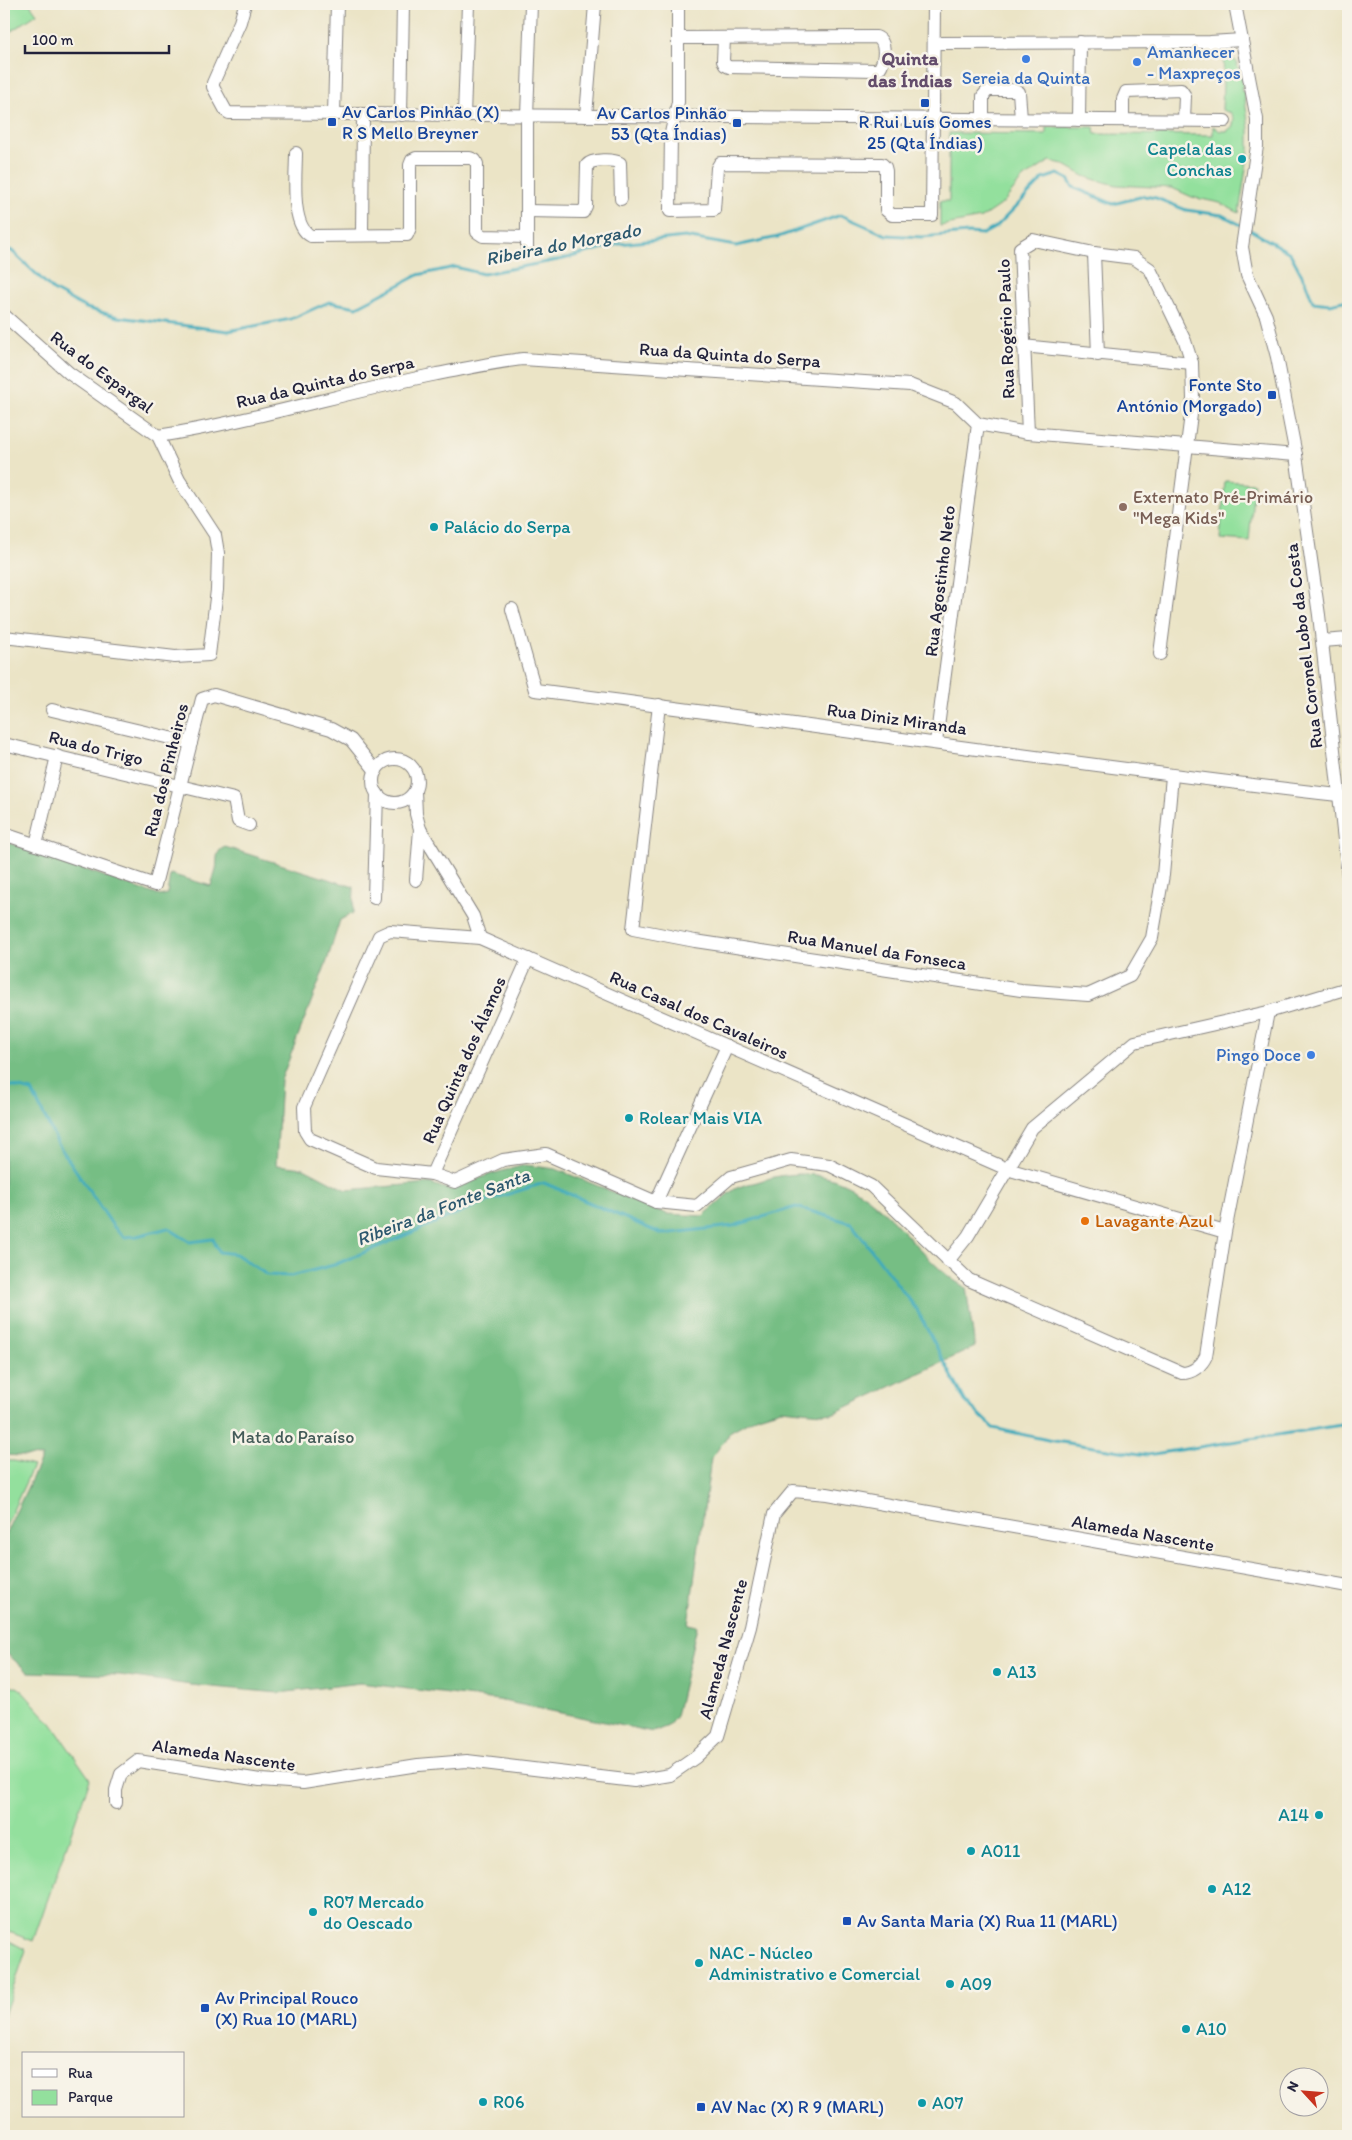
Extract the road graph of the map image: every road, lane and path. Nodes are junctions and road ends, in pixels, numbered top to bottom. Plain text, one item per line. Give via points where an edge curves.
1 (246, 4) edge
2 (337, 4) edge
3 (403, 4) edge
4 (468, 4) edge
5 (531, 4) edge
6 (596, 4) edge
7 (678, 4) edge
8 (934, 4) edge
9 (1235, 4) edge
10 (678, 38) junction
11 (724, 38) junction
12 (1242, 40) junction
13 (1080, 42) junction
14 (934, 43) junction
15 (334, 114) junction
16 (363, 114) junction
17 (401, 115) junction
18 (464, 115) junction
19 (527, 116) junction
20 (586, 116) junction
21 (674, 117) junction
22 (933, 119) junction
23 (983, 119) junction
24 (1021, 119) junction
25 (1079, 120) junction
26 (1123, 120) junction
27 (1184, 120) junction
28 (1224, 121) dead end
29 (296, 153) dead end
30 (620, 199) dead end
31 (527, 211) junction
32 (362, 235) junction
33 (1094, 253) junction
34 (4, 314) edge
35 (1023, 346) junction
36 (1098, 354) junction
37 (1192, 363) junction
38 (978, 424) junction
39 (1028, 433) junction
40 (158, 436) junction
41 (1188, 447) junction
42 (1296, 455) junction
43 (512, 608) dead end
44 (4, 637) edge
45 (1348, 639) edge
46 (1323, 642) junction
47 (1160, 654) dead end
48 (659, 705) junction
49 (52, 710) dead end
50 (936, 742) junction
51 (191, 743) junction
52 (4, 744) edge
53 (57, 756) junction
54 (376, 771) junction
55 (1172, 776) junction
56 (180, 786) junction
57 (415, 791) junction
58 (377, 793) junction
59 (1338, 795) junction
60 (249, 824) dead end
61 (420, 829) junction
62 (1345, 833) edge
63 (4, 834) edge
64 (36, 845) junction
65 (1348, 876) edge
66 (416, 880) dead end
67 (374, 898) dead end
68 (480, 938) junction
69 (528, 959) junction
70 (1348, 988) edge
71 (1333, 993) junction
72 (1348, 997) edge
73 (1268, 1012) junction
74 (727, 1046) junction
75 (1007, 1169) junction
76 (432, 1174) junction
77 (656, 1202) junction
78 (1224, 1232) junction
79 (948, 1261) junction
80 (1348, 1586) edge
81 (116, 1804) dead end

1 - 15 street via 213,85 226,111
2 - 15 street
3 - 17 street
4 - 18 street
5 - 19 street
6 - 20 street
7 - 10 street
8 - 14 street
9 - 12 street, Rua Coronel Lobo da Costa
10 - 11 street
10 - 21 street via 678,102
11 - 11 street via 876,37 884,43 882,63 877,70 729,67 723,61
12 - 13 street
12 - 42 street, Rua Coronel Lobo da Costa via 1257,119 1257,146 1242,247 1247,275 1266,316 1277,357
13 - 14 street
13 - 25 street
14 - 22 street
15 - 16 street
16 - 17 street
16 - 32 street
17 - 18 street
18 - 19 street
19 - 20 street
19 - 31 street
20 - 21 street
21 - 22 street
21 - 22 street via 670,211 714,210 720,163 882,164 886,166 888,213 932,215
22 - 23 street
23 - 24 street
23 - 24 street via 983,96 988,90 1019,92
24 - 25 street
25 - 26 street
26 - 27 street
26 - 27 street via 1126,92 1181,90 1185,96
27 - 28 street
29 - 32 street via 296,208 304,231 311,236
30 - 31 street via 620,163 591,162 587,165 586,206 582,212
31 - 32 street via 527,242 483,236 477,232 475,160 414,158 410,165 408,233
33 - 35 street, Rua Rogério Paulo via 1033,240 1020,248
33 - 36 street
33 - 37 street, Rua Rogério Paulo via 1134,258 1150,269 1185,340
34 - 40 street, Rua do Espargal via 69,373
35 - 36 street
35 - 39 street, Rua Rogério Paulo
36 - 37 street
37 - 41 street, Rua Rogério Paulo via 1193,399
38 - 39 street
38 - 40 street, Rua da Quinta do Serpa via 956,403 910,384 523,359 403,381 203,429
38 - 50 street, Rua Agostinho Neto
39 - 41 street
40 - 44 street via 179,480 215,535 217,590 209,655 175,657
41 - 42 street
41 - 47 street, Rua Rogério Paulo
42 - 46 street, Rua Coronel Lobo da Costa
43 - 48 street, Rua Diniz Miranda via 535,690
45 - 46 street
46 - 59 street, Rua Coronel Lobo da Costa
48 - 50 street, Rua Diniz Miranda
48 - 55 street, Rua Manuel da Fonseca via 634,929 1020,990 1088,995 1130,976 1152,938 1163,875
49 - 51 street
50 - 55 street, Rua Diniz Miranda
51 - 54 street, Rua dos Pinheiros via 202,699 214,695 331,729 350,740
51 - 56 street, Rua dos Pinheiros
52 - 53 street, Rua do Trigo
53 - 56 street, Rua do Trigo
53 - 64 street
54 - 57 street via 387,761 402,760 417,776
54 - 58 street
55 - 59 street, Rua Diniz Miranda
56 - 60 street, Rua do Trigo via 234,799 238,821
56 - 64 street, Rua dos Pinheiros via 155,885
57 - 58 street via 406,800 394,803
57 - 61 street
58 - 67 street
59 - 62 street, Rua Coronel Lobo da Costa
61 - 66 street
61 - 68 street via 473,916
62 - 65 street, Rua Coronel Lobo da Costa
63 - 64 street, Rua dos Pinheiros
68 - 69 street, Rua Casal dos Cavaleiros
68 - 76 street, Rua Casal dos Cavaleiros via 390,931 379,936 304,1104 306,1134 310,1139 376,1168
69 - 74 street, Rua Casal dos Cavaleiros
69 - 76 street, Rua Quinta dos Álamos
70 - 71 street
71 - 72 street
71 - 73 street
73 - 75 street via 1135,1042 1032,1128
73 - 78 street
74 - 75 street, Rua Casal dos Cavaleiros
74 - 77 street
75 - 78 street, Rua Casal dos Cavaleiros
75 - 79 street via 968,1236
76 - 77 street via 455,1182 503,1160 546,1154
77 - 79 street via 697,1206 731,1177 791,1160 829,1165 871,1186
78 - 79 street via 1206,1356 1202,1364 1190,1372 1182,1372 984,1288 967,1279
80 - 81 street, Alameda Nascente via 827,1494 794,1491 774,1514 750,1627 718,1736 670,1775 634,1782 466,1761 303,1783 260,1780 138,1761 120,1774

